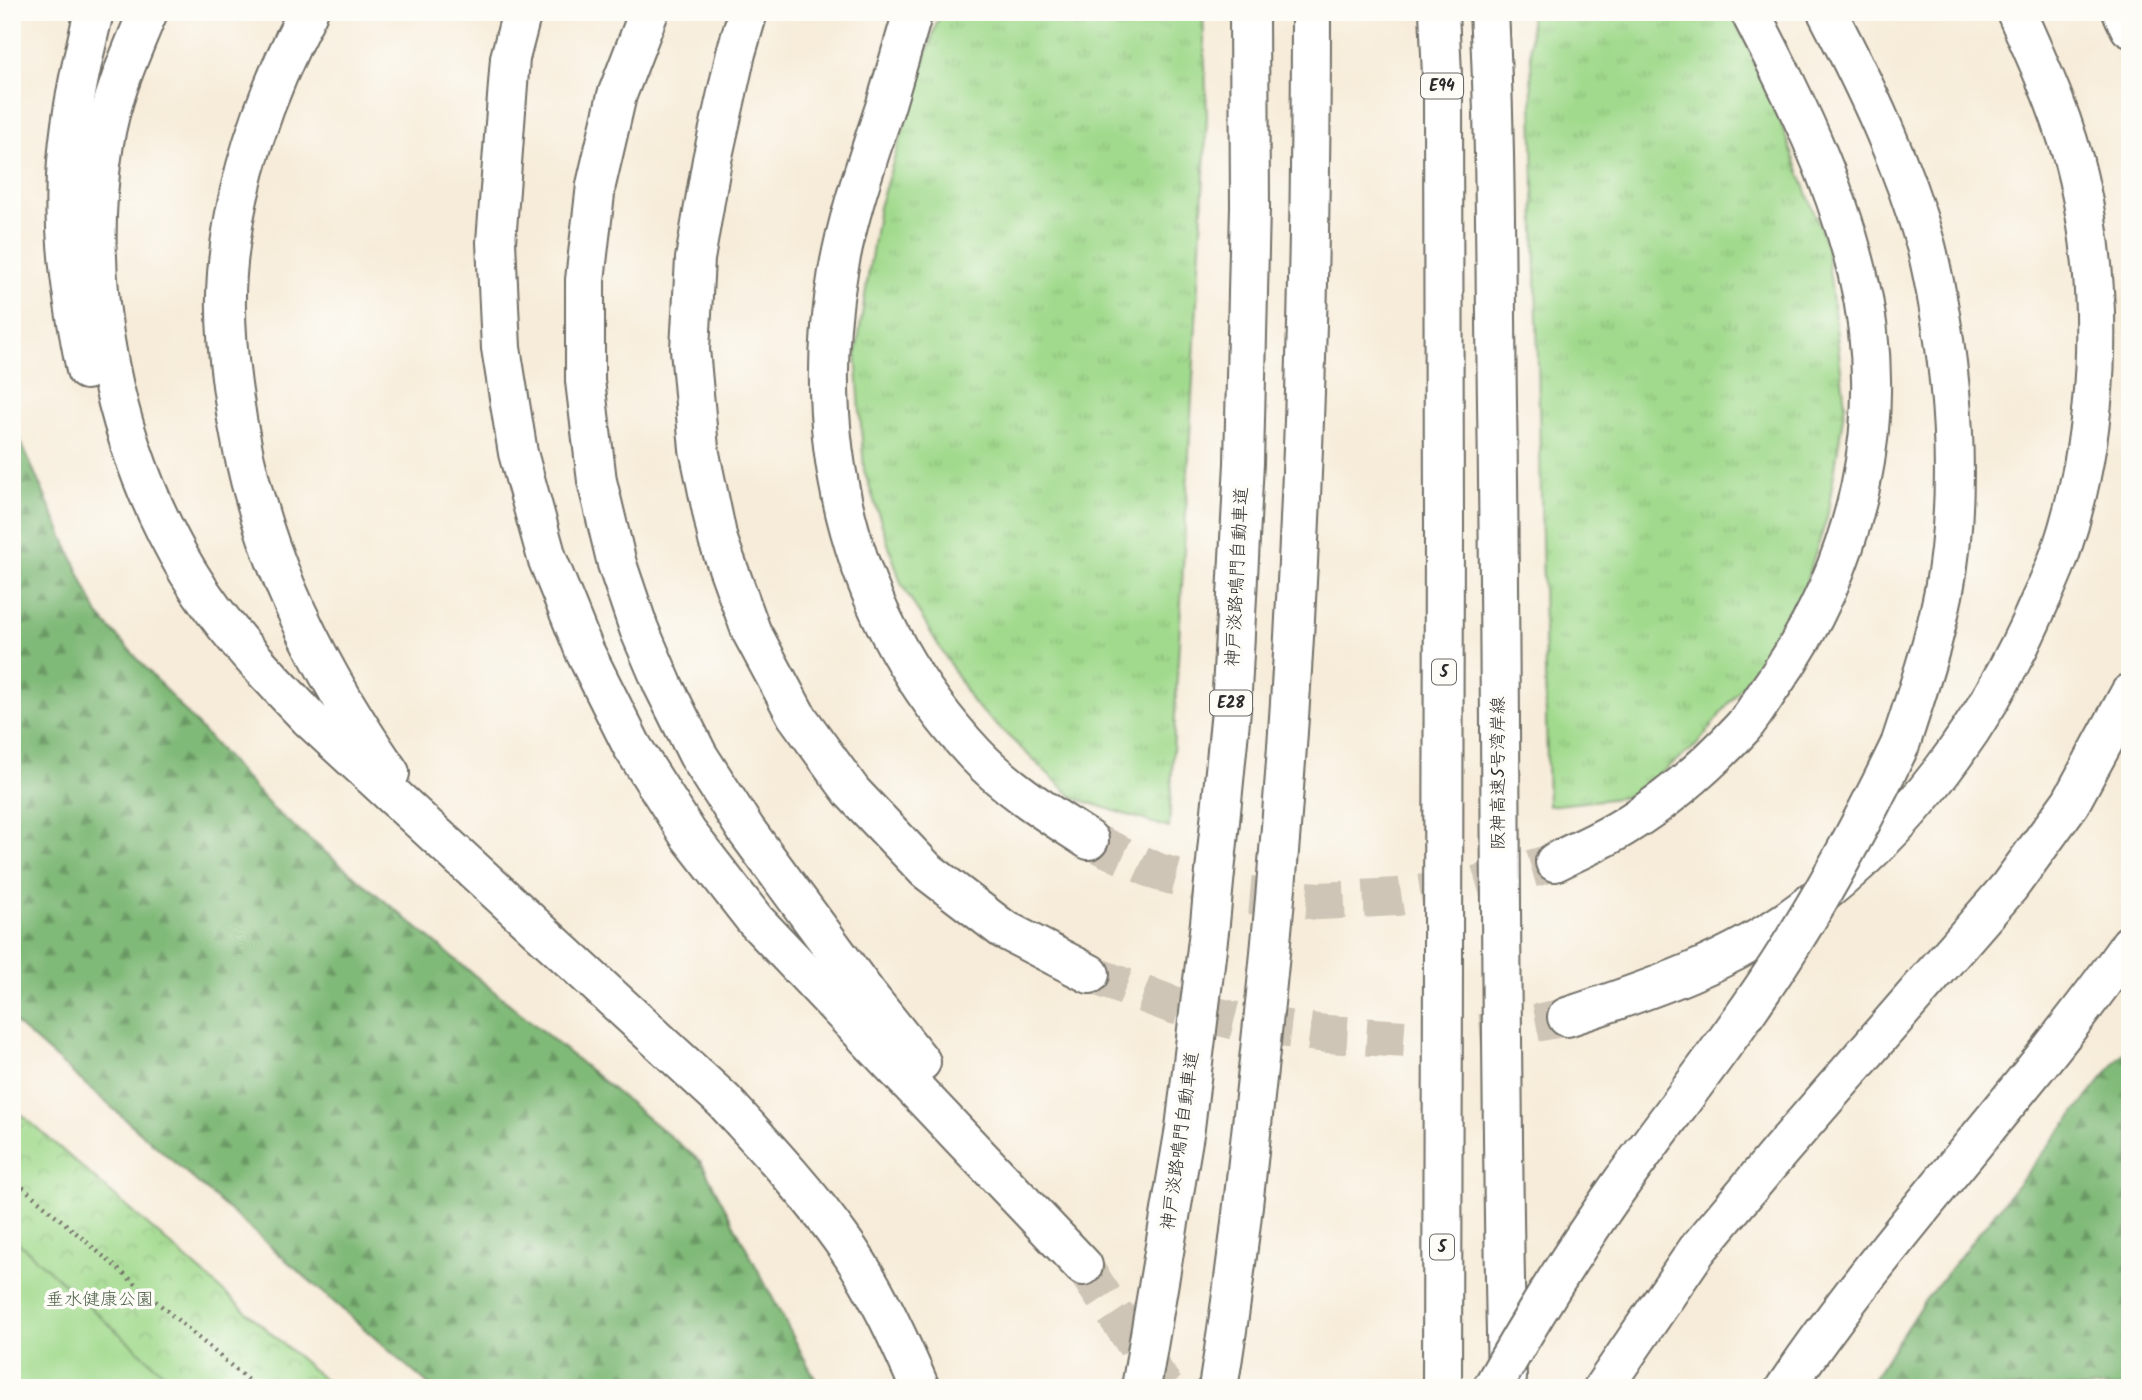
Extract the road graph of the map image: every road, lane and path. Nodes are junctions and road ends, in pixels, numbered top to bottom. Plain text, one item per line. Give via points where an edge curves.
1 (94, 12) edge
2 (148, 12) edge
3 (308, 12) edge
4 (522, 12) edge
5 (649, 12) edge
6 (748, 12) edge
7 (913, 12) edge
8 (1249, 12) edge
9 (1311, 12) edge
10 (1438, 12) edge
11 (1489, 12) edge
12 (1750, 12) edge
13 (1827, 12) edge
14 (2016, 12) edge
15 (2122, 12) edge
16 (2130, 28) edge
17 (1443, 160) joint
18 (246, 651) junction
19 (2130, 693) edge
20 (2130, 710) edge
21 (2071, 802) junction
22 (1089, 840) tunnel mouth
23 (454, 854) junction
24 (1555, 862) tunnel mouth
25 (2130, 944) edge
26 (2130, 958) edge
27 (1090, 974) tunnel mouth
28 (2086, 1006) junction
29 (1567, 1017) tunnel mouth
30 (12, 1178) edge
31 (257, 1388) edge
32 (920, 1388) edge
33 (1141, 1388) edge
34 (1218, 1388) edge
35 (1442, 1388) edge
36 (1492, 1388) edge
37 (1507, 1388) edge
38 (1603, 1388) edge
39 (1785, 1388) edge

1 - 18 highway via 77,85 67,162 68,257 89,386 144,514 182,578
2 - 18 highway via 121,74 104,141 97,234 98,285 108,357 151,502 189,573
3 - 23 highway via 259,121 233,224 227,345 236,418 270,549 298,617 370,745 412,806
4 - 5 highway via 510,58 496,242 501,348 521,466 547,558 585,652 632,746 688,834 755,920 1083,1266 866,993 746,830 698,755 634,616 597,481 585,380 585,280 599,173 617,95
6 - 27 highway via 712,160 695,259 690,349 699,449 718,540 751,631 796,715 852,792 926,870 1003,929
7 - 22 highway via 856,190 838,271 828,349 830,428 841,500 863,575 892,640 932,701 976,754 1026,799
8 - 33 highway, 神戸淡路鳴門自動車道 / E28 via 1244,463 1231,710 1185,1128
9 - 34 highway via 1311,207 1291,701 1274,930
10 - 17 highway, E94
11 - 37 highway, 阪神高速5号湾岸線
12 - 24 highway via 1807,124 1837,199 1858,273 1870,353 1869,433 1857,508 1831,585 1791,658 1743,726 1684,783 1625,826
13 - 36 highway, bridge via 1895,155 1927,247 1946,344 1954,448 1950,551 1932,647 1900,745 1855,838 1791,946 1621,1184 1538,1308
14 - 29 highway via 2051,90 2078,177 2093,265 2095,364 2083,465 2063,542 2024,640 1977,722 1925,795 1852,869 1801,911 1735,952 1652,989
15 - 16 highway
17 - 35 highway, 5
18 - 23 highway via 310,719
19 - 21 highway
20 - 21 highway
21 - 38 highway via 2009,887 1697,1250
23 - 32 highway via 723,1101 783,1166 843,1241 888,1316
25 - 28 highway
26 - 28 highway
28 - 39 highway via 1828,1324
30 - 31 path

